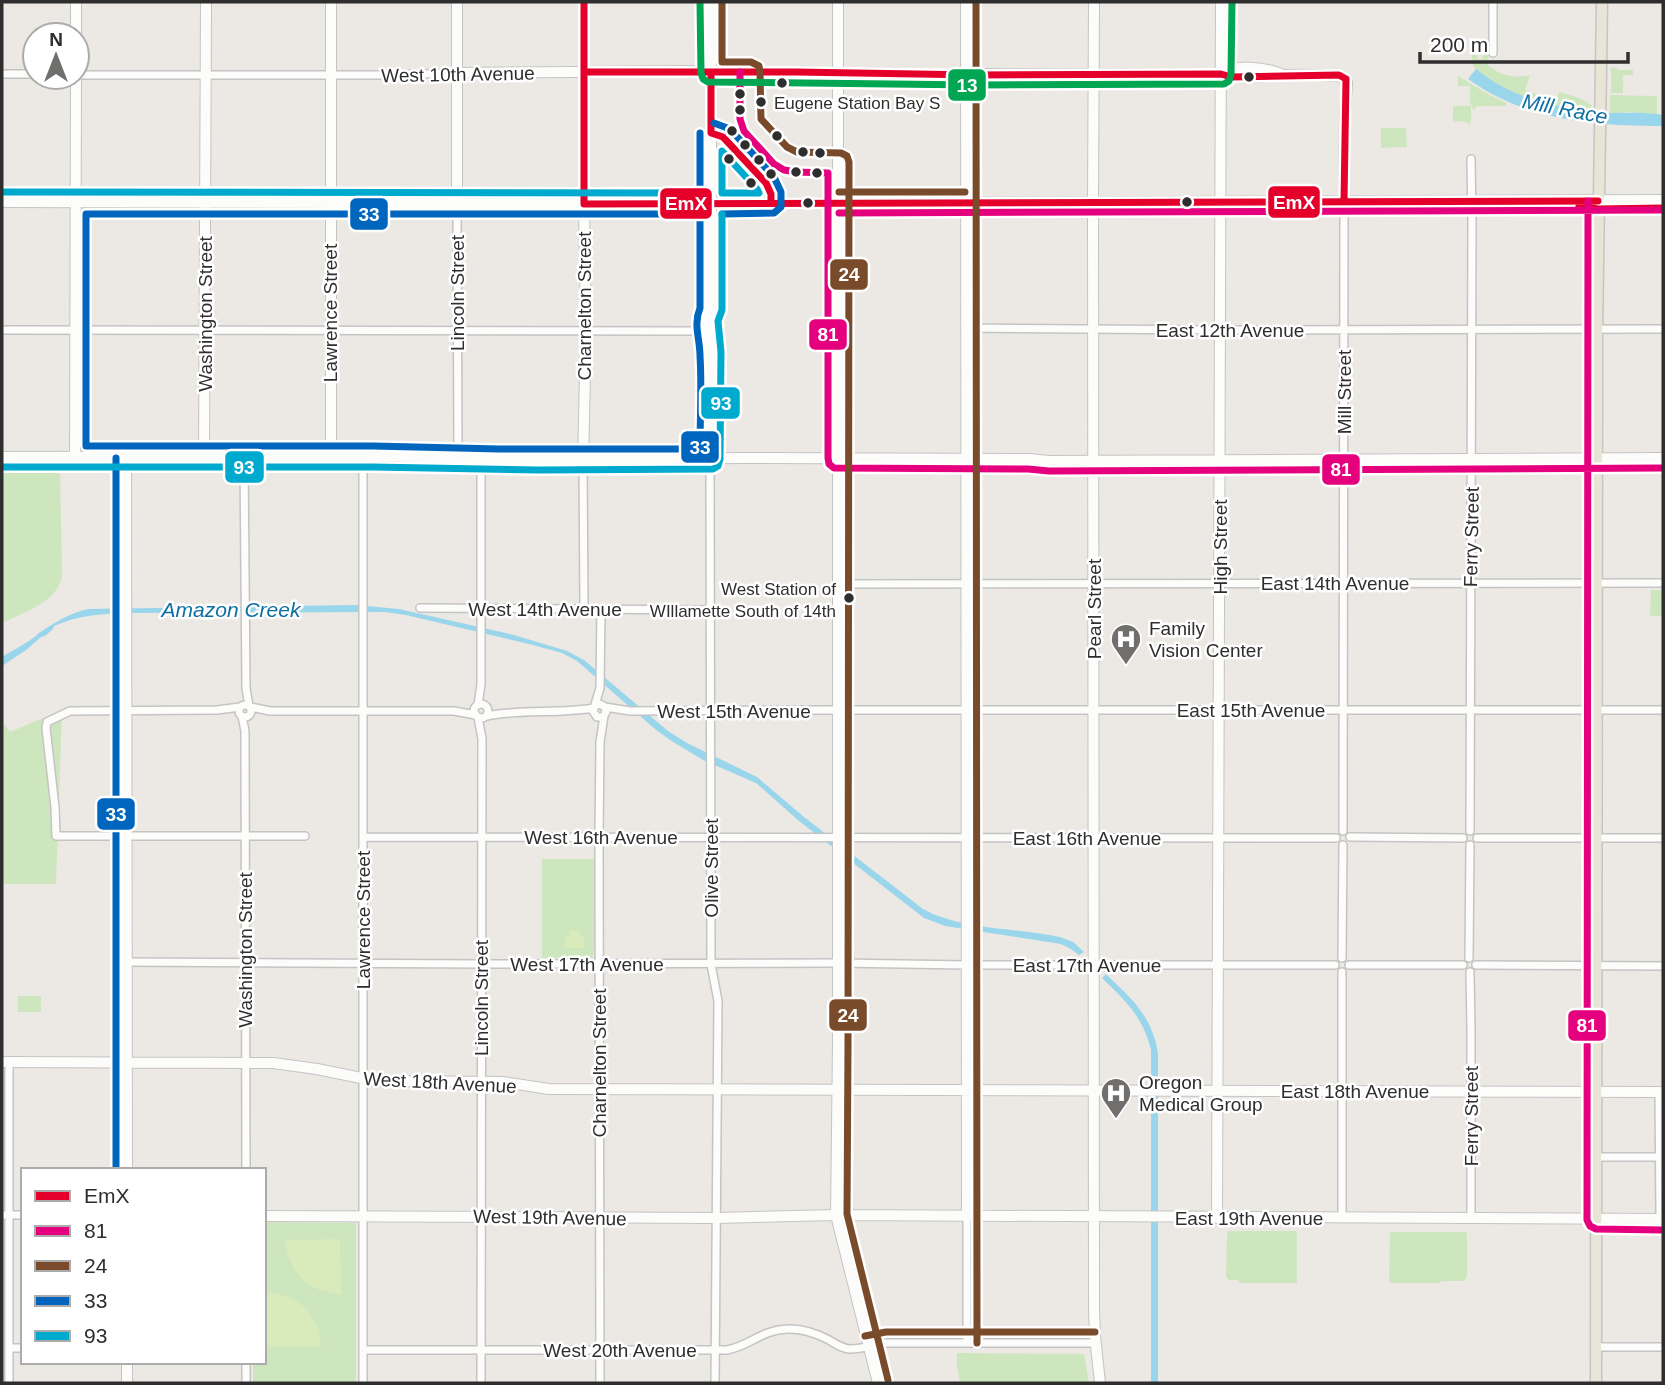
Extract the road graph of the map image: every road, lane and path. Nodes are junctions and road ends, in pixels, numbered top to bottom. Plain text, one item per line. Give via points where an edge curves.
1 (76, 2) edge
2 (206, 2) edge
3 (331, 2) edge
4 (457, 2) edge
5 (584, 2) edge
6 (711, 2) edge
7 (838, 2) edge
8 (966, 2) edge
9 (1094, 2) edge
10 (1221, 2) edge
11 (1493, 2) edge
12 (1602, 2) edge
13 (76, 21) edge
14 (1493, 53) dead end
15 (584, 72) junction
16 (711, 72) junction
17 (839, 73) junction
18 (2, 74) edge
19 (21, 74) edge
20 (206, 74) junction
21 (331, 74) junction
22 (457, 74) junction
23 (911, 74) tunnel mouth
24 (950, 74) tunnel mouth
25 (1094, 74) junction
26 (1221, 74) junction
27 (966, 75) junction
28 (91, 76) edge
29 (76, 91) edge
30 (1471, 159) dead end
31 (1663, 200) edge
32 (1344, 201) junction
33 (1471, 201) junction
34 (1598, 201) junction
35 (2, 202) edge
36 (965, 202) junction
37 (1093, 202) junction
38 (1221, 202) junction
39 (76, 203) junction
40 (204, 203) junction
41 (331, 203) junction
42 (457, 203) junction
43 (710, 203) junction
44 (839, 203) junction
45 (584, 204) junction
46 (711, 310) junction
47 (966, 328) junction
48 (1663, 329) edge
49 (2, 330) edge
50 (1094, 330) junction
51 (1220, 330) junction
52 (1344, 330) junction
53 (1472, 330) junction
54 (1598, 330) junction
55 (76, 331) junction
56 (205, 331) junction
57 (330, 331) junction
58 (457, 331) junction
59 (586, 331) junction
60 (707, 331) junction
61 (711, 352) junction
62 (2, 457) edge
63 (75, 457) junction
64 (204, 457) junction
65 (331, 457) junction
66 (363, 457) junction
67 (126, 458) junction
68 (244, 458) junction
69 (458, 458) junction
70 (838, 458) junction
71 (966, 458) junction
72 (1220, 458) junction
73 (1598, 458) junction
74 (1663, 458) edge
75 (481, 459) junction
76 (710, 459) junction
77 (1471, 459) junction
78 (583, 460) junction
79 (1093, 460) junction
80 (1344, 460) junction
81 (1220, 583) junction
82 (1343, 583) junction
83 (1470, 583) junction
84 (1597, 583) junction
85 (1663, 583) edge
86 (839, 584) junction
87 (967, 584) junction
88 (1094, 584) junction
89 (420, 608) dead end
90 (481, 609) junction
91 (601, 609) junction
92 (583, 610) junction
93 (711, 610) junction
94 (838, 710) junction
95 (967, 710) junction
96 (1094, 710) junction
97 (1219, 710) junction
98 (1343, 710) junction
99 (1470, 710) junction
100 (1598, 710) junction
101 (1663, 710) edge
102 (245, 711) junction
103 (363, 711) junction
104 (482, 711) junction
105 (599, 711) junction
106 (126, 712) junction
107 (711, 712) junction
108 (1343, 831) junction
109 (1470, 831) junction
110 (126, 836) junction
111 (246, 836) junction
112 (305, 836) dead end
113 (363, 837) junction
114 (482, 837) junction
115 (1219, 837) junction
116 (1350, 837) junction
117 (599, 838) junction
118 (711, 838) junction
119 (838, 838) junction
120 (1094, 838) junction
121 (1336, 838) junction
122 (1463, 838) junction
123 (1477, 838) junction
124 (1597, 838) junction
125 (1663, 838) edge
126 (967, 839) junction
127 (1343, 845) junction
128 (1470, 845) junction
129 (1342, 958) junction
130 (1469, 958) junction
131 (126, 962) junction
132 (246, 962) junction
133 (363, 963) junction
134 (838, 963) junction
135 (482, 964) junction
136 (599, 964) junction
137 (711, 964) junction
138 (967, 965) junction
139 (1094, 965) junction
140 (1218, 965) junction
141 (1335, 965) junction
142 (1349, 965) junction
143 (1463, 965) junction
144 (1476, 965) junction
145 (1596, 965) junction
146 (1663, 965) edge
147 (1342, 972) junction
148 (1469, 972) junction
149 (5, 1062) edge
150 (126, 1063) junction
151 (245, 1063) junction
152 (364, 1079) junction
153 (481, 1082) junction
154 (599, 1089) junction
155 (718, 1089) junction
156 (838, 1090) junction
157 (967, 1090) junction
158 (1095, 1091) junction
159 (1218, 1091) junction
160 (1471, 1091) junction
161 (1342, 1092) junction
162 (1596, 1092) junction
163 (1661, 1092) edge
164 (1597, 1157) junction
165 (1660, 1157) junction
166 (127, 1168) edge
167 (246, 1168) edge
168 (5, 1215) edge
169 (363, 1215) junction
170 (836, 1215) junction
171 (266, 1216) edge
172 (481, 1216) junction
173 (967, 1216) junction
174 (1095, 1217) junction
175 (598, 1218) junction
176 (716, 1218) junction
177 (1217, 1218) junction
178 (1342, 1218) junction
179 (1471, 1219) junction
180 (1597, 1219) junction
181 (1661, 1219) edge
182 (967, 1343) junction
183 (1096, 1343) junction
184 (867, 1346) junction
185 (1596, 1347) junction
186 (1663, 1347) edge
187 (9, 1348) junction
188 (21, 1348) edge
189 (363, 1350) junction
190 (481, 1350) junction
191 (600, 1350) junction
192 (715, 1350) junction
193 (127, 1364) edge
194 (246, 1364) edge
195 (9, 1383) edge
196 (127, 1383) edge
197 (246, 1383) edge
198 (363, 1383) edge
199 (481, 1383) edge
200 (600, 1383) edge
201 (715, 1383) edge
202 (878, 1383) edge
203 (1100, 1383) edge
204 (1596, 1383) edge

1 - 13 main road
2 - 20 main road, Washington Street
3 - 21 main road, Lawrence Street
4 - 22 main road, Lincoln Street
5 - 15 main road, Charnelton Street
6 - 16 main road, Olive Street
7 - 17 main road
8 - 27 main road
9 - 25 main road, Pearl Street
10 - 26 main road, High Street
11 - 14 street
12 - 34 main road
15 - 16 main road, West 10th Avenue
15 - 22 main road, West 10th Avenue
15 - 45 main road, Charnelton Street
16 - 17 main road, West 10th Avenue
16 - 43 main road, Olive Street
17 - 23 main road, West 10th Avenue
17 - 44 main road
18 - 19 street
20 - 21 street, West 10th Avenue
20 - 28 street, West 10th Avenue
20 - 40 main road, Washington Street
21 - 22 street, West 10th Avenue
21 - 41 main road, Lawrence Street
22 - 42 main road, Lincoln Street
24 - 27 main road
25 - 26 main road
25 - 27 main road
25 - 37 main road, Pearl Street
26 - 32 main road, Mill Street via 1339,75 1346,79
26 - 38 main road, High Street
27 - 36 main road
29 - 39 main road
30 - 33 street, Ferry Street
31 - 34 main road
32 - 33 main road
32 - 38 main road
32 - 52 street, Mill Street
33 - 34 main road
33 - 53 street, Ferry Street
34 - 54 main road
35 - 39 main road
36 - 37 main road
36 - 44 main road
36 - 47 main road
37 - 38 main road
37 - 50 main road, Pearl Street
38 - 51 main road, High Street
39 - 40 main road
39 - 55 main road
40 - 41 main road
40 - 56 main road, Washington Street
41 - 42 main road
41 - 57 main road, Lawrence Street
42 - 45 main road
42 - 58 street, Lincoln Street
43 - 44 main road
43 - 45 main road
43 - 46 main road, Olive Street
44 - 70 main road
45 - 59 main road, Charnelton Street
46 - 60 main road, Olive Street
46 - 61 main road, Olive Street via 716,337
47 - 50 street, East 12th Avenue
47 - 71 main road
48 - 54 street, East 12th Avenue
49 - 55 street
50 - 51 street, East 12th Avenue
50 - 79 main road, Pearl Street
51 - 52 street, East 12th Avenue
51 - 72 main road, High Street
52 - 53 street, East 12th Avenue
52 - 80 street, Mill Street
53 - 54 street, East 12th Avenue
53 - 77 street, Ferry Street
54 - 73 main road
55 - 56 street
55 - 63 main road
56 - 57 street
56 - 64 main road, Washington Street
57 - 58 street
57 - 65 main road, Lawrence Street
58 - 59 street
58 - 69 street, Lincoln Street
59 - 60 street
59 - 78 main road, Charnelton Street
60 - 61 main road, Olive Street
61 - 76 main road, Olive Street
62 - 63 main road
63 - 67 main road
64 - 67 main road
64 - 68 main road
65 - 66 main road
65 - 68 main road
66 - 69 main road
66 - 103 street, Lawrence Street
67 - 106 main road
68 - 102 street, Washington Street
69 - 75 main road
70 - 71 main road
70 - 76 main road
70 - 86 main road
71 - 79 main road
71 - 87 main road
72 - 79 main road
72 - 80 main road
72 - 81 main road, High Street
73 - 74 main road
73 - 77 main road
73 - 84 main road
75 - 78 main road
75 - 90 street, Lincoln Street
76 - 78 main road
76 - 93 street, Olive Street
77 - 80 main road
77 - 83 street, Ferry Street
78 - 92 street, Charnelton Street
79 - 88 main road, Pearl Street
80 - 82 street, Mill Street
81 - 82 street, East 14th Avenue
81 - 88 street, East 14th Avenue
81 - 97 main road, High Street
82 - 83 street, East 14th Avenue
82 - 98 street, Mill Street
83 - 84 street, East 14th Avenue
83 - 99 street, Ferry Street
84 - 85 street, East 14th Avenue
84 - 100 main road
86 - 87 street, East 14th Avenue
86 - 94 main road
87 - 88 street, East 14th Avenue
87 - 95 main road
88 - 96 main road, Pearl Street
89 - 90 street, West 14th Avenue
90 - 92 street, West 14th Avenue
90 - 104 street, Lincoln Street
91 - 92 street, West 14th Avenue
91 - 93 street, West 14th Avenue
91 - 105 street, Charnelton Street
93 - 107 street, Olive Street
94 - 95 street, East 15th Avenue
94 - 107 street, West 15th Avenue
94 - 119 main road
95 - 96 street, East 15th Avenue
95 - 126 main road
96 - 97 street, East 15th Avenue
96 - 120 main road, Pearl Street
97 - 98 street, East 15th Avenue
97 - 115 main road, High Street
98 - 99 street, East 15th Avenue
98 - 108 street, Mill Street
99 - 100 street, East 15th Avenue
99 - 109 street, Ferry Street
100 - 101 street, East 15th Avenue
100 - 124 main road
102 - 103 street, West 15th Avenue
102 - 106 street, West 15th Avenue
102 - 111 street, Washington Street
103 - 104 street, West 15th Avenue
103 - 113 street, Lawrence Street
104 - 105 street, West 15th Avenue
104 - 114 street, Lincoln Street
105 - 107 street, West 15th Avenue
105 - 117 street, Charnelton Street
106 - 110 main road
106 - 110 street, West 15th Avenue via 70,712 47,722 46,728 56,836
107 - 118 street, Olive Street
108 - 116 street
108 - 121 street
109 - 122 street
109 - 123 street
110 - 111 street
110 - 131 main road
111 - 112 street
111 - 132 street, Washington Street
113 - 114 street, West 16th Avenue
113 - 133 street, Lawrence Street
114 - 117 street, West 16th Avenue
114 - 135 street, Lincoln Street
115 - 120 street, East 16th Avenue
115 - 121 street, East 16th Avenue
115 - 140 main road, High Street
116 - 122 street
116 - 127 street
117 - 118 street, West 16th Avenue
117 - 136 street, Charnelton Street
118 - 119 street, West 16th Avenue
118 - 137 street, Olive Street
119 - 126 street, East 16th Avenue
119 - 134 main road
120 - 126 street, East 16th Avenue
120 - 139 main road, Pearl Street
121 - 127 street
122 - 128 street
123 - 124 street
123 - 128 street
124 - 125 street
124 - 145 main road
126 - 138 main road
127 - 129 street
128 - 130 street
129 - 141 street
129 - 142 street
130 - 143 street
130 - 144 street
131 - 132 street, West 17th Avenue
131 - 150 main road
132 - 133 street, West 17th Avenue
132 - 151 street, Washington Street
133 - 135 street, West 17th Avenue
133 - 152 street, Lawrence Street
134 - 137 street, West 17th Avenue
134 - 138 street, East 17th Avenue
134 - 156 main road
135 - 136 street, West 17th Avenue
135 - 153 street, Lincoln Street
136 - 137 street, West 17th Avenue
136 - 154 street, Charnelton Street
137 - 155 street, Olive Street via 718,1001
138 - 139 street, East 17th Avenue
138 - 157 main road
139 - 140 street, East 17th Avenue
139 - 158 main road, Pearl Street
140 - 141 street, East 17th Avenue
140 - 159 main road, High Street
141 - 147 street
142 - 143 street
142 - 147 street
143 - 148 street
144 - 145 street
144 - 148 street
145 - 146 street
145 - 162 main road
147 - 161 street
148 - 160 street, Ferry Street
149 - 150 main road, West 18th Avenue
149 - 168 street
150 - 151 main road, West 18th Avenue
150 - 166 main road
151 - 152 main road, West 18th Avenue via 288,1065
151 - 167 street, Washington Street
152 - 153 main road, West 18th Avenue
152 - 169 street, Lawrence Street
153 - 154 main road, West 18th Avenue
153 - 172 street, Lincoln Street
154 - 155 main road, West 18th Avenue
154 - 175 street, Charnelton Street
155 - 156 main road, West 18th Avenue
155 - 176 street, Olive Street
156 - 157 main road, East 18th Avenue
156 - 170 main road
157 - 158 main road, East 18th Avenue
157 - 173 main road
158 - 159 main road, East 18th Avenue
158 - 174 main road, Pearl Street
159 - 161 main road, East 18th Avenue
159 - 177 main road, High Street
160 - 161 main road, East 18th Avenue
160 - 162 main road, East 18th Avenue
160 - 179 street, Ferry Street
161 - 178 street
162 - 163 main road, East 18th Avenue
162 - 164 main road
163 - 165 street
164 - 165 street
164 - 180 main road
165 - 181 street
168 - 187 street
169 - 171 main road, West 19th Avenue
169 - 172 main road, West 19th Avenue
169 - 189 street, Lawrence Street
170 - 173 main road, East 19th Avenue
170 - 176 main road, West 19th Avenue
170 - 184 main road
172 - 175 main road, West 19th Avenue
172 - 190 street, Lincoln Street
173 - 174 main road, East 19th Avenue
173 - 182 street
174 - 177 main road, East 19th Avenue
174 - 183 main road, Pearl Street
175 - 176 main road, West 19th Avenue
175 - 191 street, Charnelton Street
176 - 192 street, Olive Street
177 - 178 main road, East 19th Avenue
178 - 179 main road, East 19th Avenue
179 - 180 main road, East 19th Avenue
180 - 181 main road, East 19th Avenue
180 - 185 main road
182 - 183 street, West 20th Avenue
182 - 184 street, West 20th Avenue
183 - 203 main road, Pearl Street
184 - 192 street, West 20th Avenue via 840,1347 817,1334 787,1329 760,1335 736,1349
184 - 202 main road
185 - 186 street
185 - 204 main road
187 - 188 street
187 - 195 street
189 - 190 street, West 20th Avenue
189 - 198 street, Lawrence Street
190 - 191 street, West 20th Avenue
190 - 199 street, Lincoln Street
191 - 192 street, West 20th Avenue
191 - 200 street, Charnelton Street
192 - 201 street, Olive Street
193 - 196 main road
194 - 197 street

